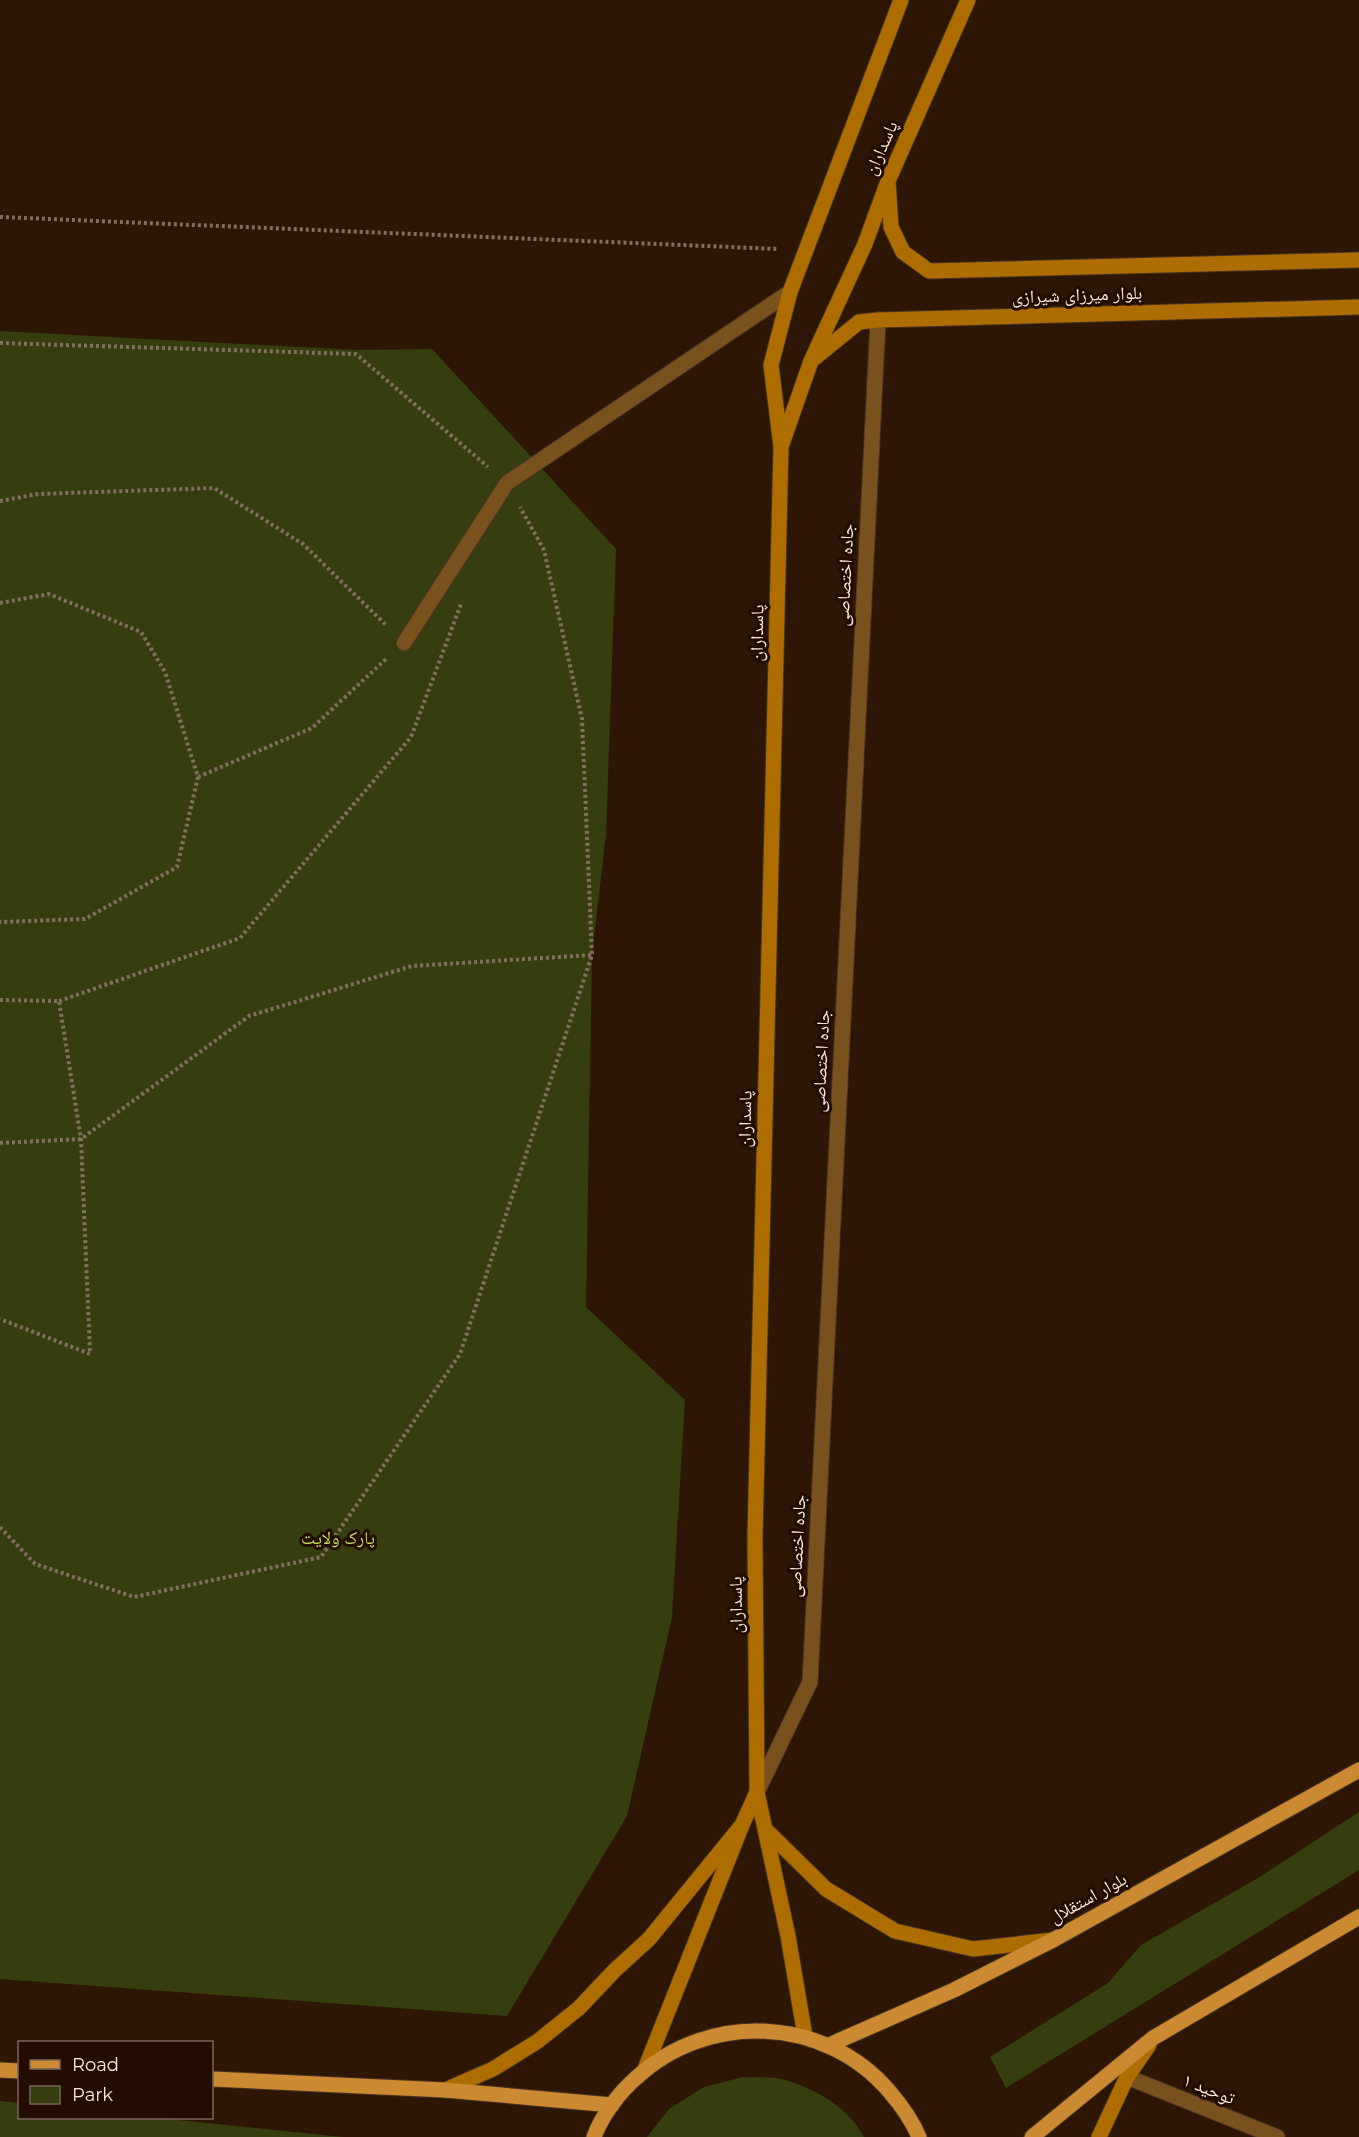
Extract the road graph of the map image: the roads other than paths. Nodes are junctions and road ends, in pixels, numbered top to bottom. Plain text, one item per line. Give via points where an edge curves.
1 (901, 0) edge
2 (968, 0) edge
3 (888, 181) junction
4 (1359, 260) edge
5 (790, 292) junction
6 (1359, 307) edge
7 (878, 320) junction
8 (811, 361) junction
9 (781, 447) junction
10 (404, 643) road end
11 (1359, 1770) edge
12 (757, 1792) junction
13 (742, 1825) junction
14 (764, 1828) junction
15 (1359, 1917) edge
16 (1053, 1940) junction
17 (805, 2036) junction
18 (1153, 2038) junction
19 (829, 2045) junction
20 (645, 2069) junction
21 (0, 2070) edge
22 (18, 2071) edge
23 (1127, 2077) junction
24 (213, 2079) edge
25 (445, 2090) junction
26 (612, 2105) junction
27 (594, 2137) edge
28 (919, 2137) edge
29 (1032, 2137) edge
30 (1099, 2137) edge
31 (1277, 2137) edge

1 - 5 main road, پاسداران
2 - 3 main road, پاسداران
3 - 4 main road, بلوار میرزای شیرازی via 891,227 903,252 929,271
3 - 8 main road, پاسداران via 865,244
5 - 9 main road, پاسداران via 771,365
5 - 10 street via 507,483
6 - 7 main road, بلوار میرزای شیرازی
7 - 8 main road, بلوار میرزای شیرازی via 859,322
7 - 12 street, جاده اختصاصی via 810,1682
8 - 9 main road, پاسداران
9 - 12 main road, پاسداران via 755,1537
11 - 16 main road, بلوار استقلال
12 - 13 main road, پاسداران
12 - 14 main road, پاسداران
13 - 20 main road, پاسداران
13 - 25 main road via 649,1939 579,2008 538,2041 493,2069
14 - 16 main road via 826,1889 895,1931 973,1949
14 - 17 main road, پاسداران
15 - 18 main road
16 - 19 main road, بلوار استقلال via 954,1990
17 - 19 main road
17 - 20 main road via 772,2030 704,2038 673,2050
18 - 23 main road
18 - 29 main road
19 - 28 main road via 880,2080 900,2103
20 - 26 main road
21 - 22 main road
23 - 30 main road
23 - 31 street, توحید ۱
24 - 25 main road
25 - 26 main road
26 - 27 main road

